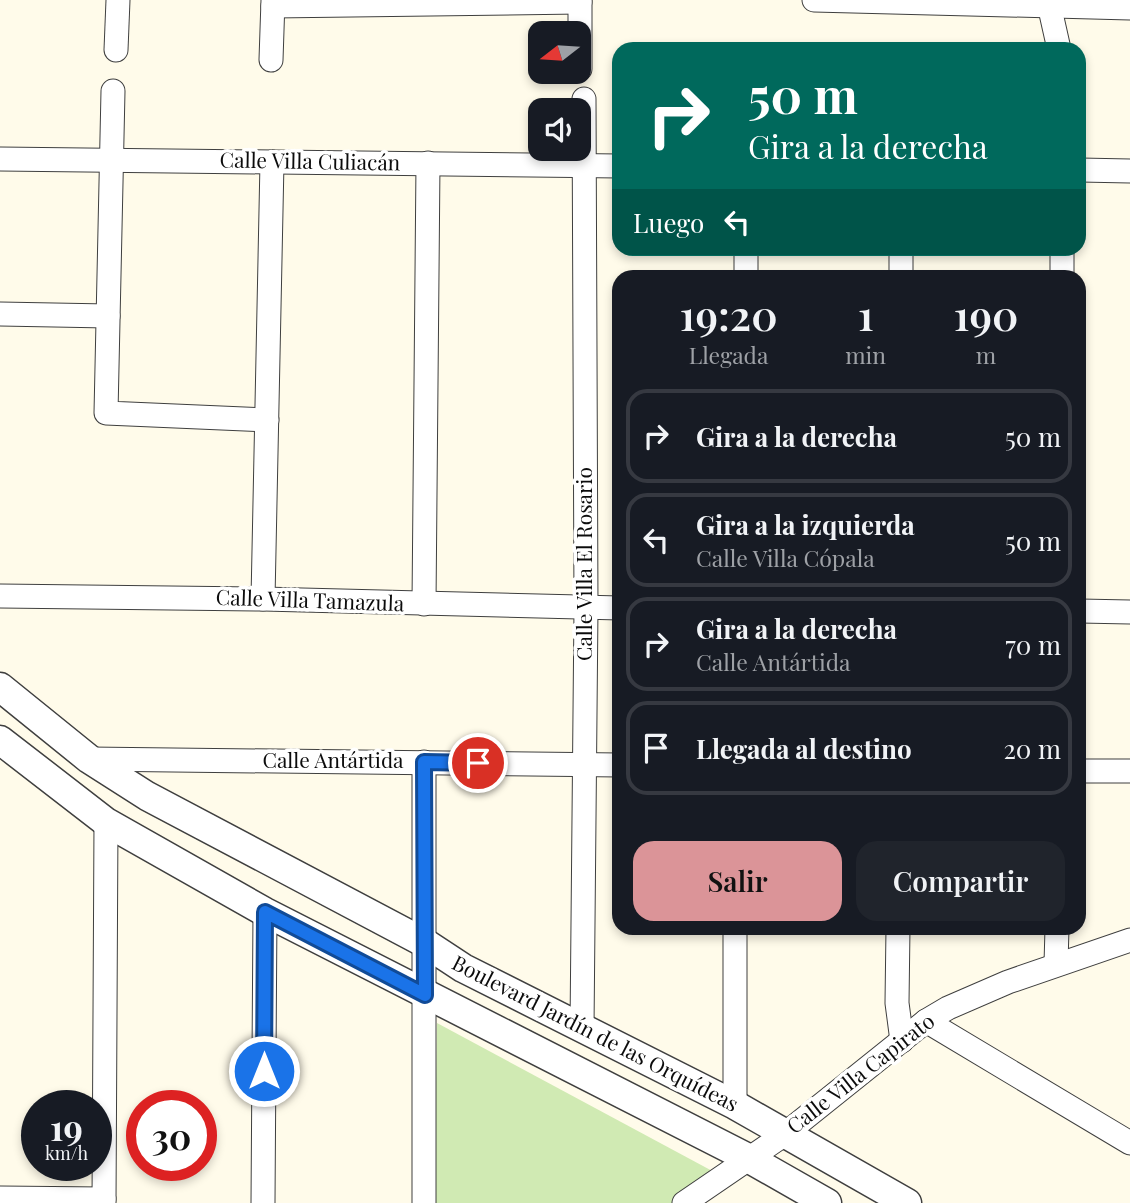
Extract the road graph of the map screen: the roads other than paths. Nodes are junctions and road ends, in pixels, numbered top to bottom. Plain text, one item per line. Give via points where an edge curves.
1 (118, 0) edge
2 (814, 0) edge
3 (580, 1) edge
4 (418, 2) edge
5 (273, 3) edge
6 (1049, 3) edge
7 (1130, 8) edge
8 (580, 21) edge
9 (1057, 42) edge
10 (116, 50) dead end
11 (271, 60) dead end
12 (113, 92) dead end
13 (0, 159) edge
14 (113, 160) junction
15 (584, 161) edge
16 (272, 162) junction
17 (428, 163) junction
18 (584, 165) junction
19 (612, 166) edge
20 (1086, 170) edge
21 (1130, 171) edge
22 (0, 314) edge
23 (108, 316) junction
24 (267, 420) junction
25 (0, 596) edge
26 (263, 599) junction
27 (424, 604) junction
28 (586, 608) junction
29 (612, 608) edge
30 (1086, 611) edge
31 (1130, 612) edge
32 (0, 687) edge
33 (0, 740) edge
34 (89, 760) junction
35 (424, 762) junction
36 (585, 765) junction
37 (612, 765) edge
38 (1086, 771) edge
39 (1130, 771) edge
40 (106, 822) junction
41 (265, 912) junction
42 (735, 935) edge
43 (898, 935) edge
44 (1056, 935) edge
45 (1128, 942) edge
46 (425, 943) junction
47 (1056, 964) junction
48 (425, 995) junction
49 (926, 1021) junction
50 (582, 1028) junction
51 (902, 1041) junction
52 (735, 1105) junction
53 (785, 1133) junction
54 (1130, 1143) edge
55 (748, 1158) junction
56 (0, 1198) edge
57 (104, 1201) edge
58 (263, 1203) edge
59 (424, 1203) edge
60 (684, 1203) edge
61 (827, 1203) edge
62 (907, 1203) edge

1 - 10 street
2 - 6 street
3 - 4 street
3 - 8 street
4 - 5 street
5 - 11 street
6 - 7 street
6 - 9 street
12 - 14 street
13 - 14 street, Calle Villa Culiacán
14 - 16 street, Calle Villa Culiacán
14 - 23 street
15 - 18 street, Calle Villa El Rosario
16 - 17 street, Calle Villa Culiacán
16 - 24 street
17 - 18 street, Calle Villa Culiacán
17 - 27 street
18 - 19 street, Calle Villa Culiacán
18 - 28 street, Calle Villa El Rosario
20 - 21 street
22 - 23 street
23 - 24 street via 106,413
24 - 26 street
25 - 26 street, Calle Villa Tamazula
26 - 27 street, Calle Villa Tamazula
27 - 28 street, Calle Villa Tamazula
28 - 29 street, Calle Villa Tamazula
28 - 36 street, Calle Villa El Rosario
30 - 31 street
32 - 34 street, Boulevard Jardín de las Orquídeas
33 - 40 street, Boulevard Jardín de las Orquídeas
34 - 35 street, Calle Antártida
34 - 46 street, Boulevard Jardín de las Orquídeas via 146,796
35 - 36 street, Calle Antártida
35 - 46 street
36 - 37 street, Calle Antártida
36 - 50 street, Calle Villa El Rosario
38 - 39 street
40 - 41 street, Boulevard Jardín de las Orquídeas
40 - 57 street
41 - 48 street, Boulevard Jardín de las Orquídeas
41 - 58 street
42 - 52 street
43 - 51 street via 897,1003
44 - 47 street
45 - 47 street, Calle Villa Capirato
46 - 48 street
46 - 50 street, Boulevard Jardín de las Orquídeas via 463,968
47 - 49 street, Calle Villa Capirato via 948,1007
48 - 55 street, Boulevard Jardín de las Orquídeas
48 - 59 street
49 - 51 street, Calle Villa Capirato
49 - 54 street
50 - 52 street, Boulevard Jardín de las Orquídeas
51 - 53 street, Calle Villa Capirato
52 - 53 street, Boulevard Jardín de las Orquídeas
53 - 55 street, Calle Villa Capirato
53 - 62 street, Boulevard Jardín de las Orquídeas
55 - 60 street, Calle Villa Capirato
55 - 61 street, Boulevard Jardín de las Orquídeas
56 - 57 street

